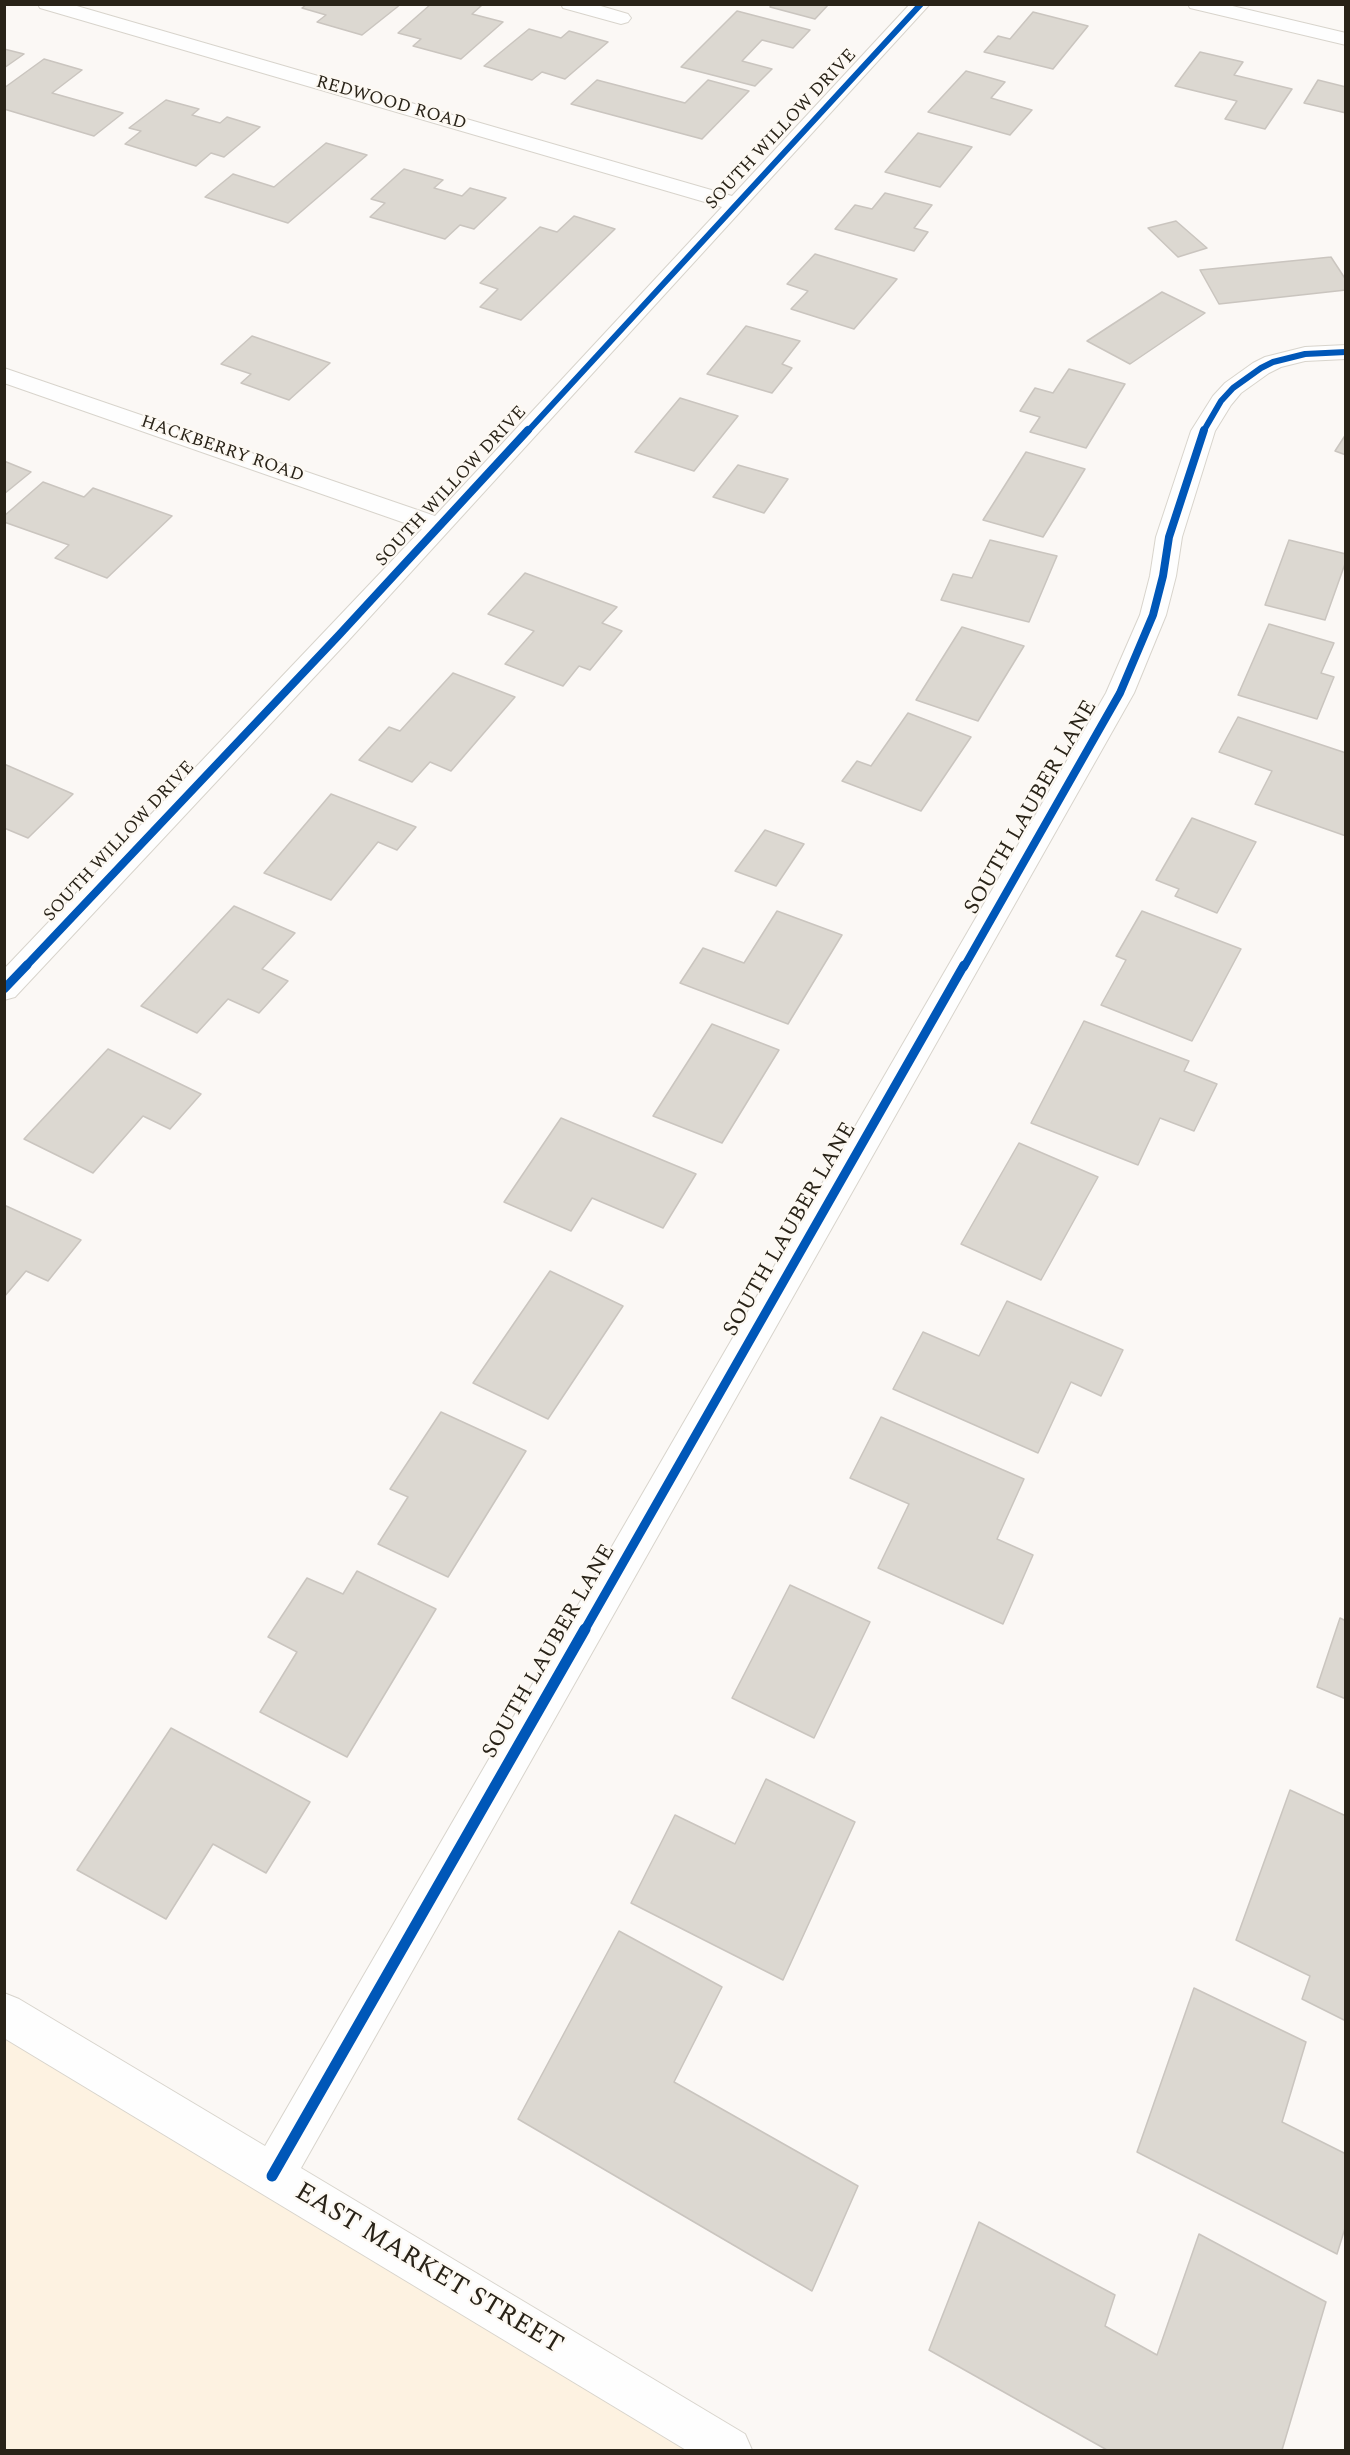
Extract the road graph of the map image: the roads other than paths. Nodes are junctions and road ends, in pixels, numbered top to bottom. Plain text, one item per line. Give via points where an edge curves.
1 (46, 4) edge
2 (570, 4) edge
3 (921, 4) edge
4 (1197, 4) edge
5 (621, 18) dead end
6 (1346, 39) edge
7 (735, 204) junction
8 (1346, 352) edge
9 (4, 375) edge
10 (439, 526) junction
11 (9, 978) edge
12 (4, 2014) edge
13 (272, 2176) junction
14 (729, 2451) edge

1 - 7 street, REDWOOD ROAD
2 - 5 street
3 - 7 street, SOUTH WILLOW DRIVE
4 - 6 street
7 - 10 street, SOUTH WILLOW DRIVE
8 - 13 street, SOUTH LAUBER LANE via 1305,354 1260,368 1221,401 1203,431 1169,537 1153,615 1120,693
9 - 10 street, HACKBERRY ROAD
10 - 11 street, SOUTH WILLOW DRIVE
12 - 13 street, EAST MARKET STREET
13 - 14 street, EAST MARKET STREET

